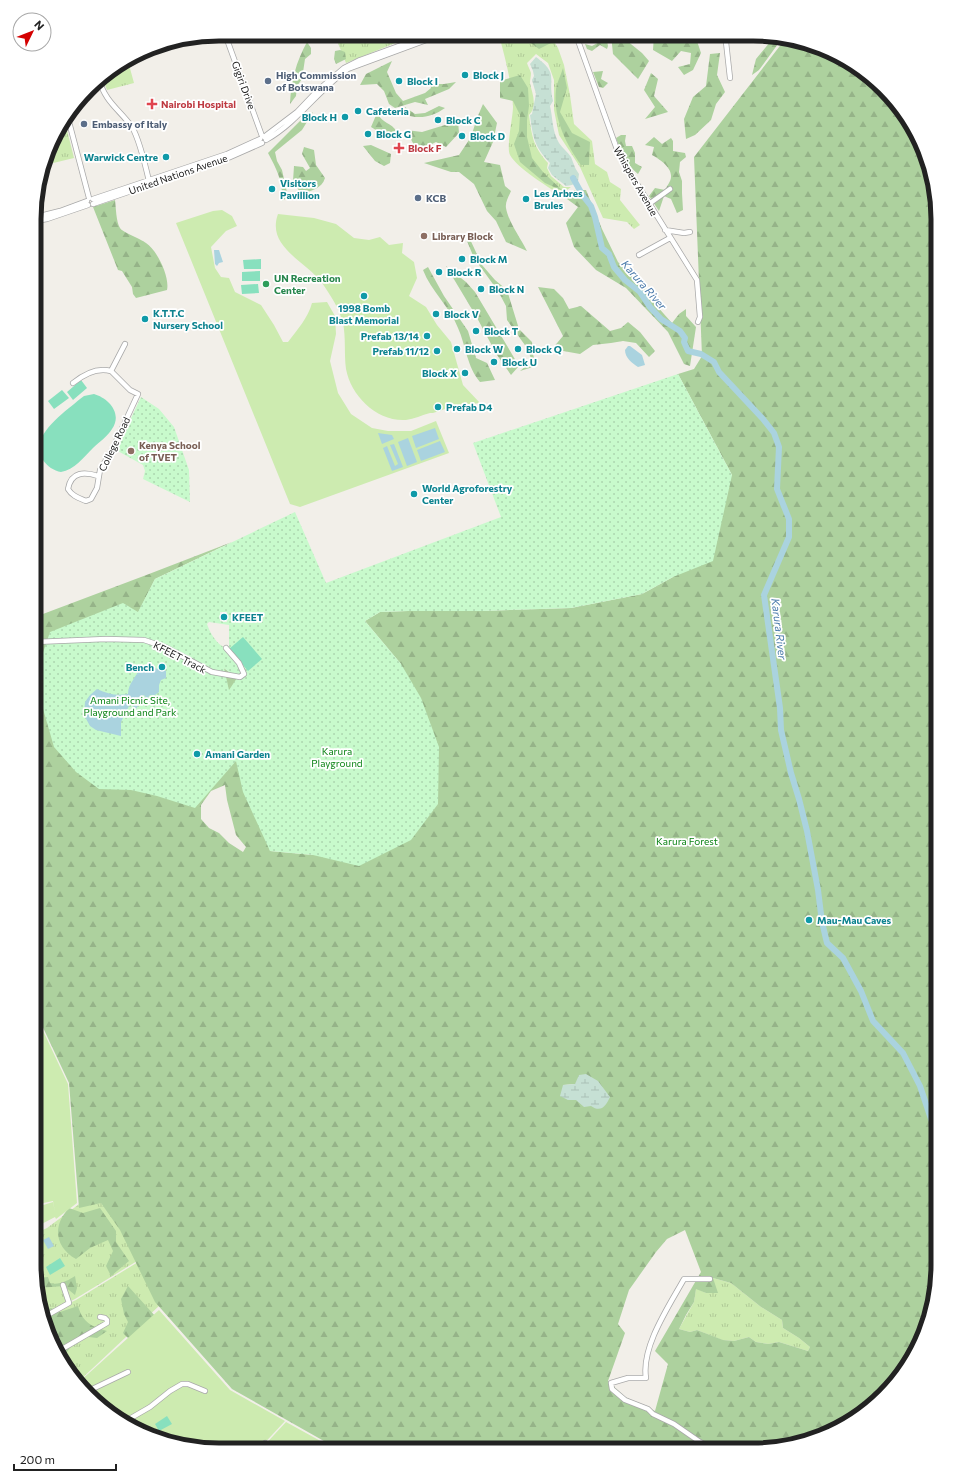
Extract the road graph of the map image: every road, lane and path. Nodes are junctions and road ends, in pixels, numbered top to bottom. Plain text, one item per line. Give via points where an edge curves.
1 (228, 41) edge
2 (407, 41) edge
3 (424, 41) edge
4 (578, 41) edge
5 (726, 41) edge
6 (730, 78) dead end
7 (101, 86) edge
8 (69, 123) edge
9 (263, 139) junction
10 (149, 181) junction
11 (670, 189) dead end
12 (90, 201) junction
13 (649, 204) junction
14 (41, 216) edge
15 (41, 220) edge
16 (665, 230) junction
17 (690, 232) dead end
18 (670, 238) junction
19 (639, 255) dead end
20 (698, 322) dead end
21 (125, 344) dead end
22 (111, 371) junction
23 (73, 383) dead end
24 (98, 476) junction
25 (41, 642) edge
26 (226, 648) dead end
27 (710, 1279) dead end
28 (63, 1285) dead end
29 (48, 1315) edge
30 (100, 1317) dead end
31 (62, 1349) edge
32 (128, 1372) dead end
33 (92, 1389) edge
34 (205, 1391) dead end
35 (130, 1419) edge
36 (702, 1443) edge

1 - 9 street, Gigiri Drive
2 - 9 street, United Nations Avenue via 344,68
3 - 9 street, United Nations Avenue via 348,69 291,122
4 - 13 street, Whispers Avenue via 617,149
5 - 6 street
7 - 10 street via 104,95 134,132
8 - 12 street
9 - 10 street, United Nations Avenue
9 - 12 street, United Nations Avenue via 228,158
10 - 12 street, United Nations Avenue
11 - 13 street
12 - 14 street, United Nations Avenue
12 - 15 street, United Nations Avenue
13 - 16 street, Whispers Avenue
16 - 17 street
16 - 18 street, Whispers Avenue
18 - 19 street
18 - 20 street, Whispers Avenue via 697,280 700,317
21 - 22 street
22 - 23 street via 105,369 84,374
22 - 24 street, College Road via 130,390 138,394
24 - 24 street, College Road via 82,473 71,481 68,489 70,493 86,501 92,499 97,488
25 - 26 street, KFEET Track via 144,640 165,647 212,672 243,676 239,663
27 - 36 street via 684,1279 661,1320 648,1351 646,1378 628,1378 611,1383 612,1389 625,1400 648,1409
28 - 29 street via 69,1303
30 - 31 street via 105,1318 107,1323
32 - 33 street
34 - 35 street via 182,1384

